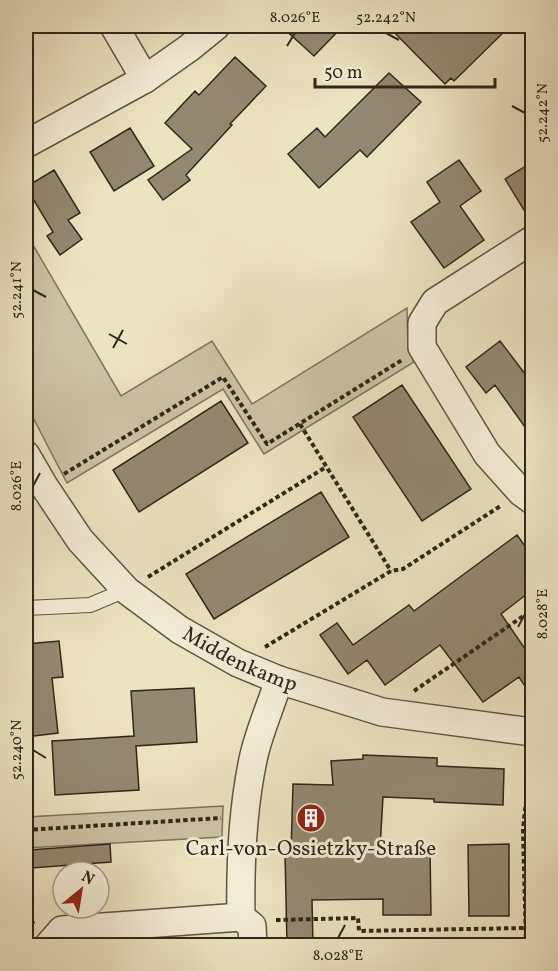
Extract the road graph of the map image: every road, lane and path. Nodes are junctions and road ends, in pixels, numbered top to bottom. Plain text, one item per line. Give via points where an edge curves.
1 (114, 26) edge
2 (216, 26) edge
3 (145, 79) junction
4 (26, 144) edge
5 (532, 240) edge
6 (422, 347) junction
7 (300, 424) junction
8 (26, 455) edge
9 (326, 467) junction
10 (44, 486) junction
11 (527, 496) edge
12 (391, 571) junction
13 (126, 590) junction
14 (26, 608) edge
15 (532, 610) edge
16 (238, 663) junction
17 (279, 680) junction
18 (382, 712) junction
19 (532, 743) edge
20 (243, 817) junction
21 (26, 830) edge
22 (26, 839) edge
23 (524, 928) junction
24 (249, 930) edge
25 (50, 943) edge
26 (526, 945) edge

1 - 3 street
2 - 3 street
3 - 4 street
5 - 6 street via 435,302 422,323
6 - 7 path
6 - 11 street via 487,454
7 - 9 path
7 - 10 path via 267,444 223,377
8 - 10 street, Middenkamp
9 - 12 path
9 - 13 path
10 - 13 street, Middenkamp via 80,540
11 - 12 path via 403,568
12 - 16 path
13 - 14 lane via 90,605
13 - 16 street, Middenkamp via 180,630
15 - 18 path
16 - 17 street, Middenkamp
17 - 18 street, Middenkamp
17 - 20 street via 255,754
18 - 19 street, Middenkamp
19 - 23 path via 523,830
20 - 21 path
20 - 24 street via 240,866
22 - 25 path via 31,921
23 - 24 path via 359,932 358,918 267,920
23 - 26 path
24 - 25 street via 62,930

